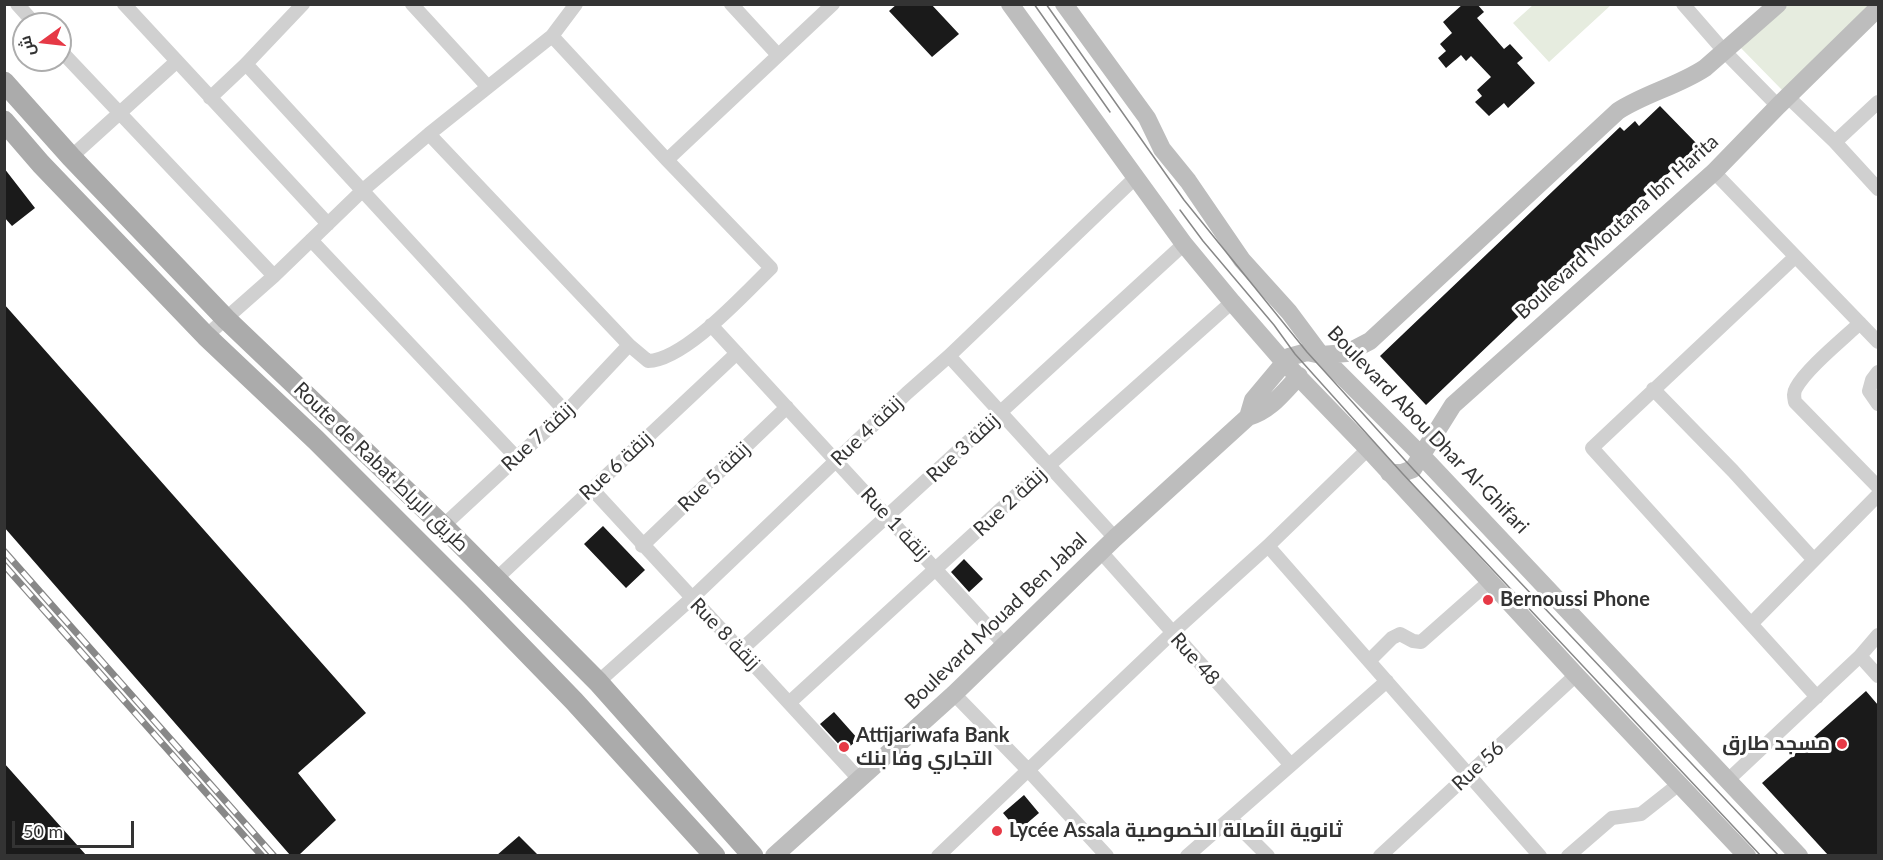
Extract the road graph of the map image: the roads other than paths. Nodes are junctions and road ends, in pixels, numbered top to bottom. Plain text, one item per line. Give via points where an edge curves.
1 (124, 4) edge
2 (303, 4) edge
3 (412, 4) edge
4 (576, 4) edge
5 (731, 4) edge
6 (833, 4) edge
7 (1010, 4) edge
8 (1064, 4) edge
9 (1778, 4) edge
10 (1689, 6) edge
11 (1878, 8) edge
12 (552, 36) junction
13 (1724, 51) junction
14 (778, 56) junction
15 (176, 62) junction
16 (72, 63) edge
17 (246, 64) junction
18 (4, 82) edge
19 (488, 87) junction
20 (210, 98) junction
21 (1783, 101) junction
22 (1878, 102) edge
23 (121, 114) junction
24 (4, 120) edge
25 (429, 134) junction
26 (1835, 142) junction
27 (71, 158) junction
28 (668, 160) junction
29 (1714, 172) junction
30 (1135, 178) junction
31 (1878, 189) edge
32 (363, 190) junction
33 (328, 224) junction
34 (311, 240) junction
35 (1184, 244) junction
36 (1795, 257) junction
37 (274, 276) junction
38 (1232, 302) junction
39 (226, 319) junction
40 (1860, 323) junction
41 (711, 325) junction
42 (206, 336) junction
43 (1878, 342) edge
44 (630, 345) junction
45 (737, 353) junction
46 (1321, 355) junction
47 (950, 356) junction
48 (1284, 362) junction
49 (1878, 372) edge
50 (1299, 376) junction
51 (1653, 389) junction
52 (1878, 404) edge
53 (787, 407) junction
54 (566, 412) junction
55 (1001, 412) junction
56 (1248, 417) junction
57 (1368, 448) junction
58 (1422, 456) junction
59 (516, 458) junction
60 (837, 461) junction
61 (1048, 466) junction
62 (1389, 473) junction
63 (1878, 487) edge
64 (592, 489) junction
65 (1878, 495) edge
66 (887, 516) junction
67 (443, 526) junction
68 (1115, 538) junction
69 (642, 546) junction
70 (1268, 546) junction
71 (1101, 552) junction
72 (1814, 560) junction
73 (936, 570) junction
74 (496, 579) junction
75 (1490, 581) junction
76 (692, 599) junction
77 (1752, 622) junction
78 (1172, 633) junction
79 (1878, 635) edge
80 (1005, 645) junction
81 (741, 650) junction
82 (1860, 656) junction
83 (1369, 661) junction
84 (1576, 675) junction
85 (1878, 676) edge
86 (1387, 681) junction
87 (598, 682) junction
88 (954, 694) junction
89 (1817, 697) junction
90 (789, 703) junction
91 (1291, 765) junction
92 (1028, 770) junction
93 (1470, 774) junction
94 (859, 779) junction
95 (1728, 780) junction
96 (1679, 784) junction
97 (1231, 819) junction
98 (715, 855) edge
99 (753, 855) edge
100 (774, 855) edge
101 (938, 855) edge
102 (1107, 855) edge
103 (1187, 855) edge
104 (1268, 855) edge
105 (1380, 855) edge
106 (1540, 855) edge
107 (1568, 855) edge
108 (1747, 855) edge
109 (1799, 855) edge

1 - 15 street
2 - 17 street
3 - 19 street
4 - 12 street
5 - 14 street
6 - 14 street
7 - 30 street
8 - 46 street, Boulevard Abou Dhar Al-Ghifari via 1147,118 1162,149 1242,260
9 - 13 street
10 - 13 street
11 - 21 street, Boulevard Moutana Ibn Harita
12 - 19 street
12 - 28 street
13 - 21 street
13 - 46 street via 1693,76 1618,111 1370,341 1347,353
14 - 28 street
15 - 20 street
15 - 23 street
16 - 23 street
17 - 20 street
17 - 32 street
18 - 27 main road, Route de Rabat طريق الرباط
19 - 25 street
20 - 33 street
21 - 26 street
21 - 29 street, Boulevard Moutana Ibn Harita
22 - 26 street
23 - 27 street
23 - 37 street
24 - 42 main road, Route de Rabat طريق الرباط
25 - 32 street
25 - 44 street
26 - 31 street
27 - 39 main road, Route de Rabat طريق الرباط
28 - 41 street via 771,268
29 - 36 street
29 - 58 street, Boulevard Moutana Ibn Harita via 1453,405
30 - 35 street
30 - 47 street, Rue 4 زنقة
32 - 33 street
32 - 54 street
33 - 34 street
34 - 37 street
34 - 59 street
35 - 38 street
35 - 55 street, Rue 3 زنقة
36 - 40 street
36 - 51 street
37 - 39 street
38 - 48 street
38 - 61 street, Rue 2 زنقة
39 - 42 street
39 - 67 main road, Route de Rabat طريق الرباط
40 - 43 street
40 - 63 street via 1803,378 1795,389 1795,402
41 - 44 street via 665,359 648,361
41 - 45 street, Rue 1 زنقة
42 - 98 main road, Route de Rabat طريق الرباط via 472,596
44 - 54 street, Rue 7 زنقة
45 - 53 street, Rue 1 زنقة
45 - 64 street, Rue 6 زنقة
46 - 48 street via 1300,353
46 - 58 street, Boulevard Abou Dhar Al-Ghifari
47 - 55 street
47 - 60 street, Rue 4 زنقة
48 - 50 street
48 - 56 street, Boulevard Mouad Ben Jabal via 1253,400
49 - 52 street via 1869,391
50 - 56 street, Boulevard Mouad Ben Jabal via 1270,407
50 - 57 street
51 - 72 street
51 - 77 street via 1592,448
53 - 60 street, Rue 1 زنقة
53 - 69 street, Rue 5 زنقة
54 - 59 street, Rue 7 زنقة
55 - 61 street
55 - 66 street, Rue 3 زنقة
56 - 68 street, Boulevard Mouad Ben Jabal
57 - 62 street
57 - 70 street
58 - 62 street, Boulevard Moutana Ibn Harita via 1413,469
58 - 95 street, Boulevard Abou Dhar Al-Ghifari
59 - 67 street, Rue 7 زنقة
60 - 66 street, Rue 1 زنقة
60 - 76 street, Rue 4 زنقة
61 - 68 street
61 - 73 street, Rue 2 زنقة
62 - 75 street
64 - 69 street, Rue 8 زنقة
64 - 74 street, Rue 6 زنقة
65 - 72 street
66 - 73 street, Rue 1 زنقة
66 - 81 street, Rue 3 زنقة
67 - 74 main road, Route de Rabat طريق الرباط
68 - 71 street, Boulevard Mouad Ben Jabal
69 - 76 street, Rue 8 زنقة
70 - 78 street
70 - 83 street
71 - 78 street, Rue 48
71 - 80 street, Boulevard Mouad Ben Jabal
72 - 77 street
73 - 80 street, Rue 1 زنقة
73 - 90 street, Rue 2 زنقة
74 - 87 main road, Route de Rabat طريق الرباط
75 - 83 street via 1421,642 1400,634
75 - 84 street
76 - 81 street, Rue 8 زنقة
76 - 87 street, Rue 4 زنقة
77 - 89 street
78 - 91 street, Rue 48
78 - 92 street
79 - 82 street
80 - 88 street, Boulevard Mouad Ben Jabal
81 - 90 street, Rue 8 زنقة
82 - 85 street
82 - 89 street
83 - 86 street
84 - 93 street, Rue 56
84 - 96 street
86 - 91 street
86 - 93 street
87 - 99 main road, Route de Rabat طريق الرباط
88 - 92 street
88 - 94 street, Boulevard Mouad Ben Jabal
89 - 95 street
90 - 94 street, Rue 8 زنقة
91 - 97 street
92 - 101 street
92 - 102 street
93 - 105 street, Rue 56
93 - 106 street
94 - 100 street, Boulevard Mouad Ben Jabal
95 - 109 street, Boulevard Abou Dhar Al-Ghifari
96 - 107 street via 1641,814 1612,818
96 - 108 street
97 - 103 street
97 - 104 street

